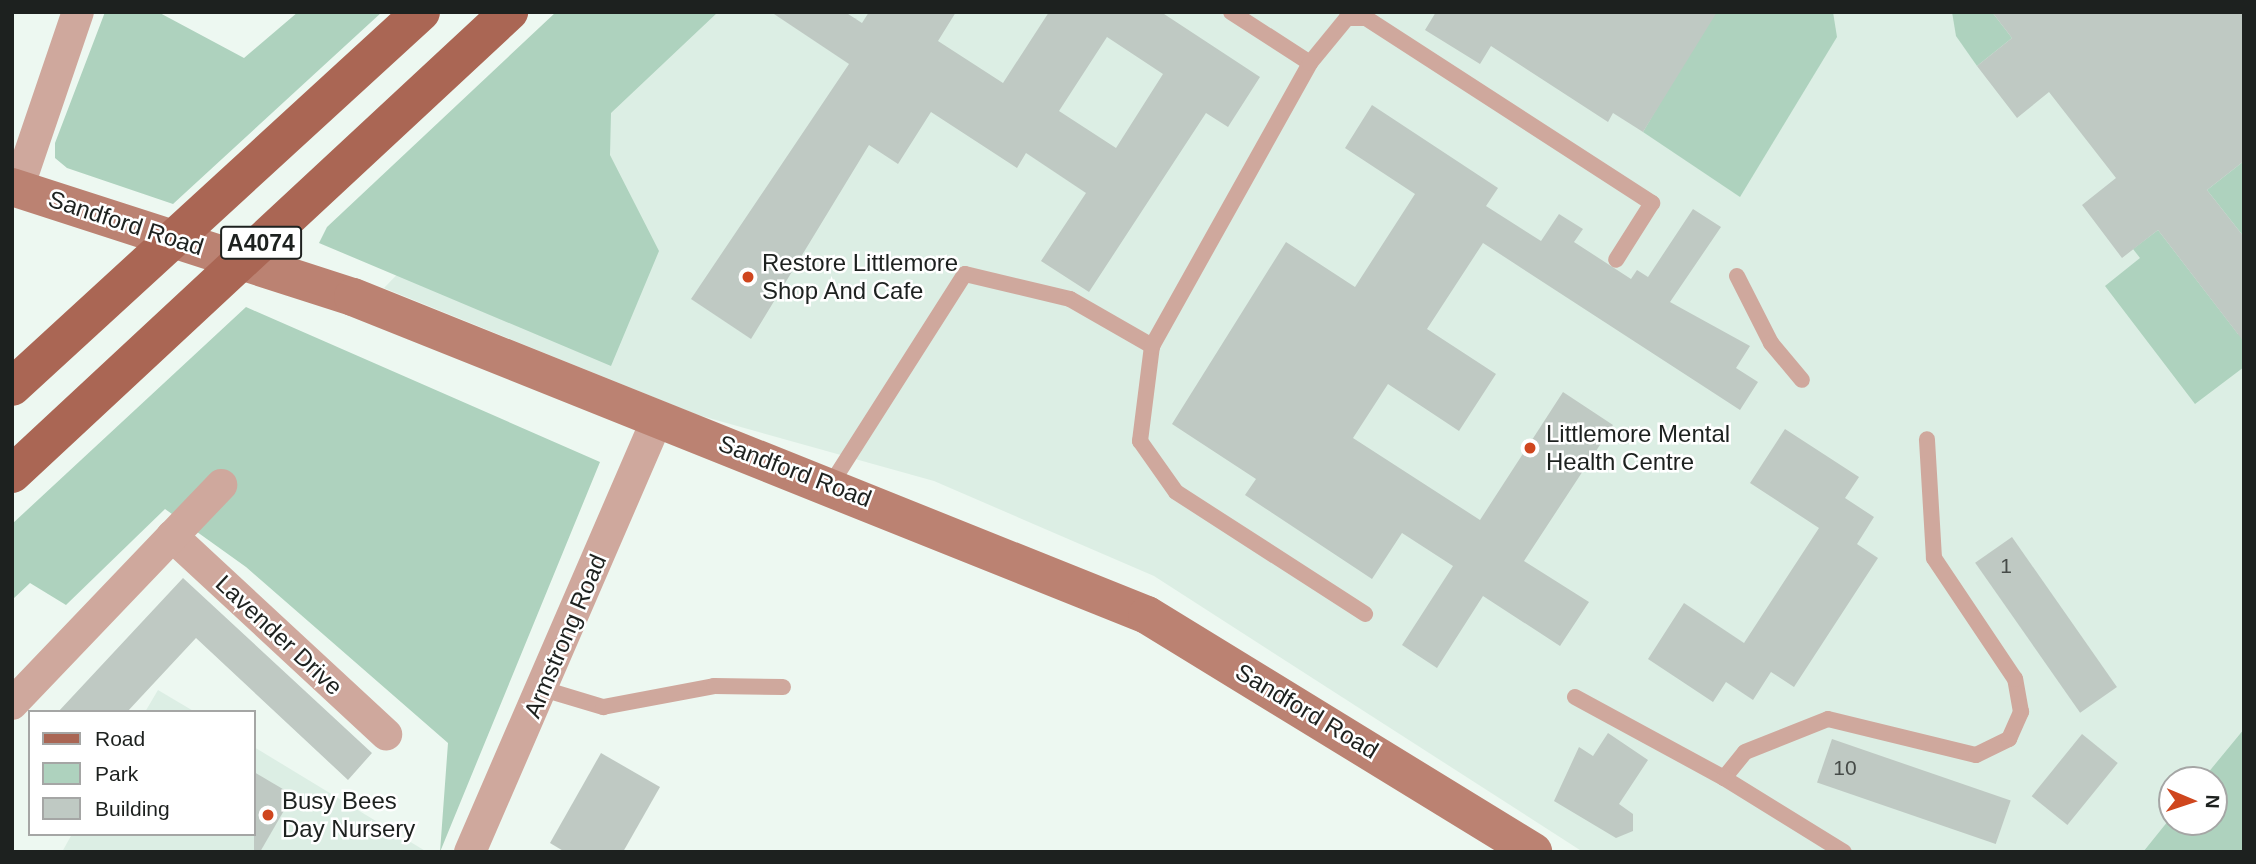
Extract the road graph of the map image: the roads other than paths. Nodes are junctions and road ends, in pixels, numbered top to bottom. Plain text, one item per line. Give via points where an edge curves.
1 (78, 12) edge
2 (421, 12) edge
3 (509, 12) edge
4 (1231, 12) edge
5 (1310, 63) junction
6 (27, 192) edge
7 (1616, 260) dead end
8 (1737, 276) dead end
9 (1152, 346) junction
10 (1802, 380) dead end
11 (12, 387) edge
12 (658, 418) junction
13 (1927, 439) dead end
14 (12, 474) edge
15 (831, 484) junction
16 (221, 485) dead end
17 (172, 536) junction
18 (1364, 614) dead end
19 (783, 687) dead end
20 (543, 689) junction
21 (1575, 697) dead end
22 (12, 704) edge
23 (386, 734) dead end
24 (1724, 778) junction
25 (470, 852) edge
26 (1533, 852) edge
27 (1844, 852) edge

1 - 6 street
2 - 11 main road, A4074
3 - 14 main road, A4074
4 - 5 lane
5 - 7 lane via 1347,18 1366,18 1652,203
5 - 9 lane
6 - 12 street, Sandford Road via 353,297
8 - 10 lane via 1771,343
9 - 15 lane via 1070,299 965,274
9 - 18 lane via 1140,442 1176,492
12 - 15 street, Sandford Road
12 - 20 street, Armstrong Road
13 - 24 lane via 1934,558 2015,679 2021,712 2008,738 1976,755 1828,719 1745,752
15 - 26 street, Sandford Road via 1147,615
16 - 17 street
17 - 22 street
17 - 23 street, Lavender Drive
19 - 20 lane via 714,686 603,707
20 - 25 street, Armstrong Road
21 - 24 lane
24 - 27 lane

